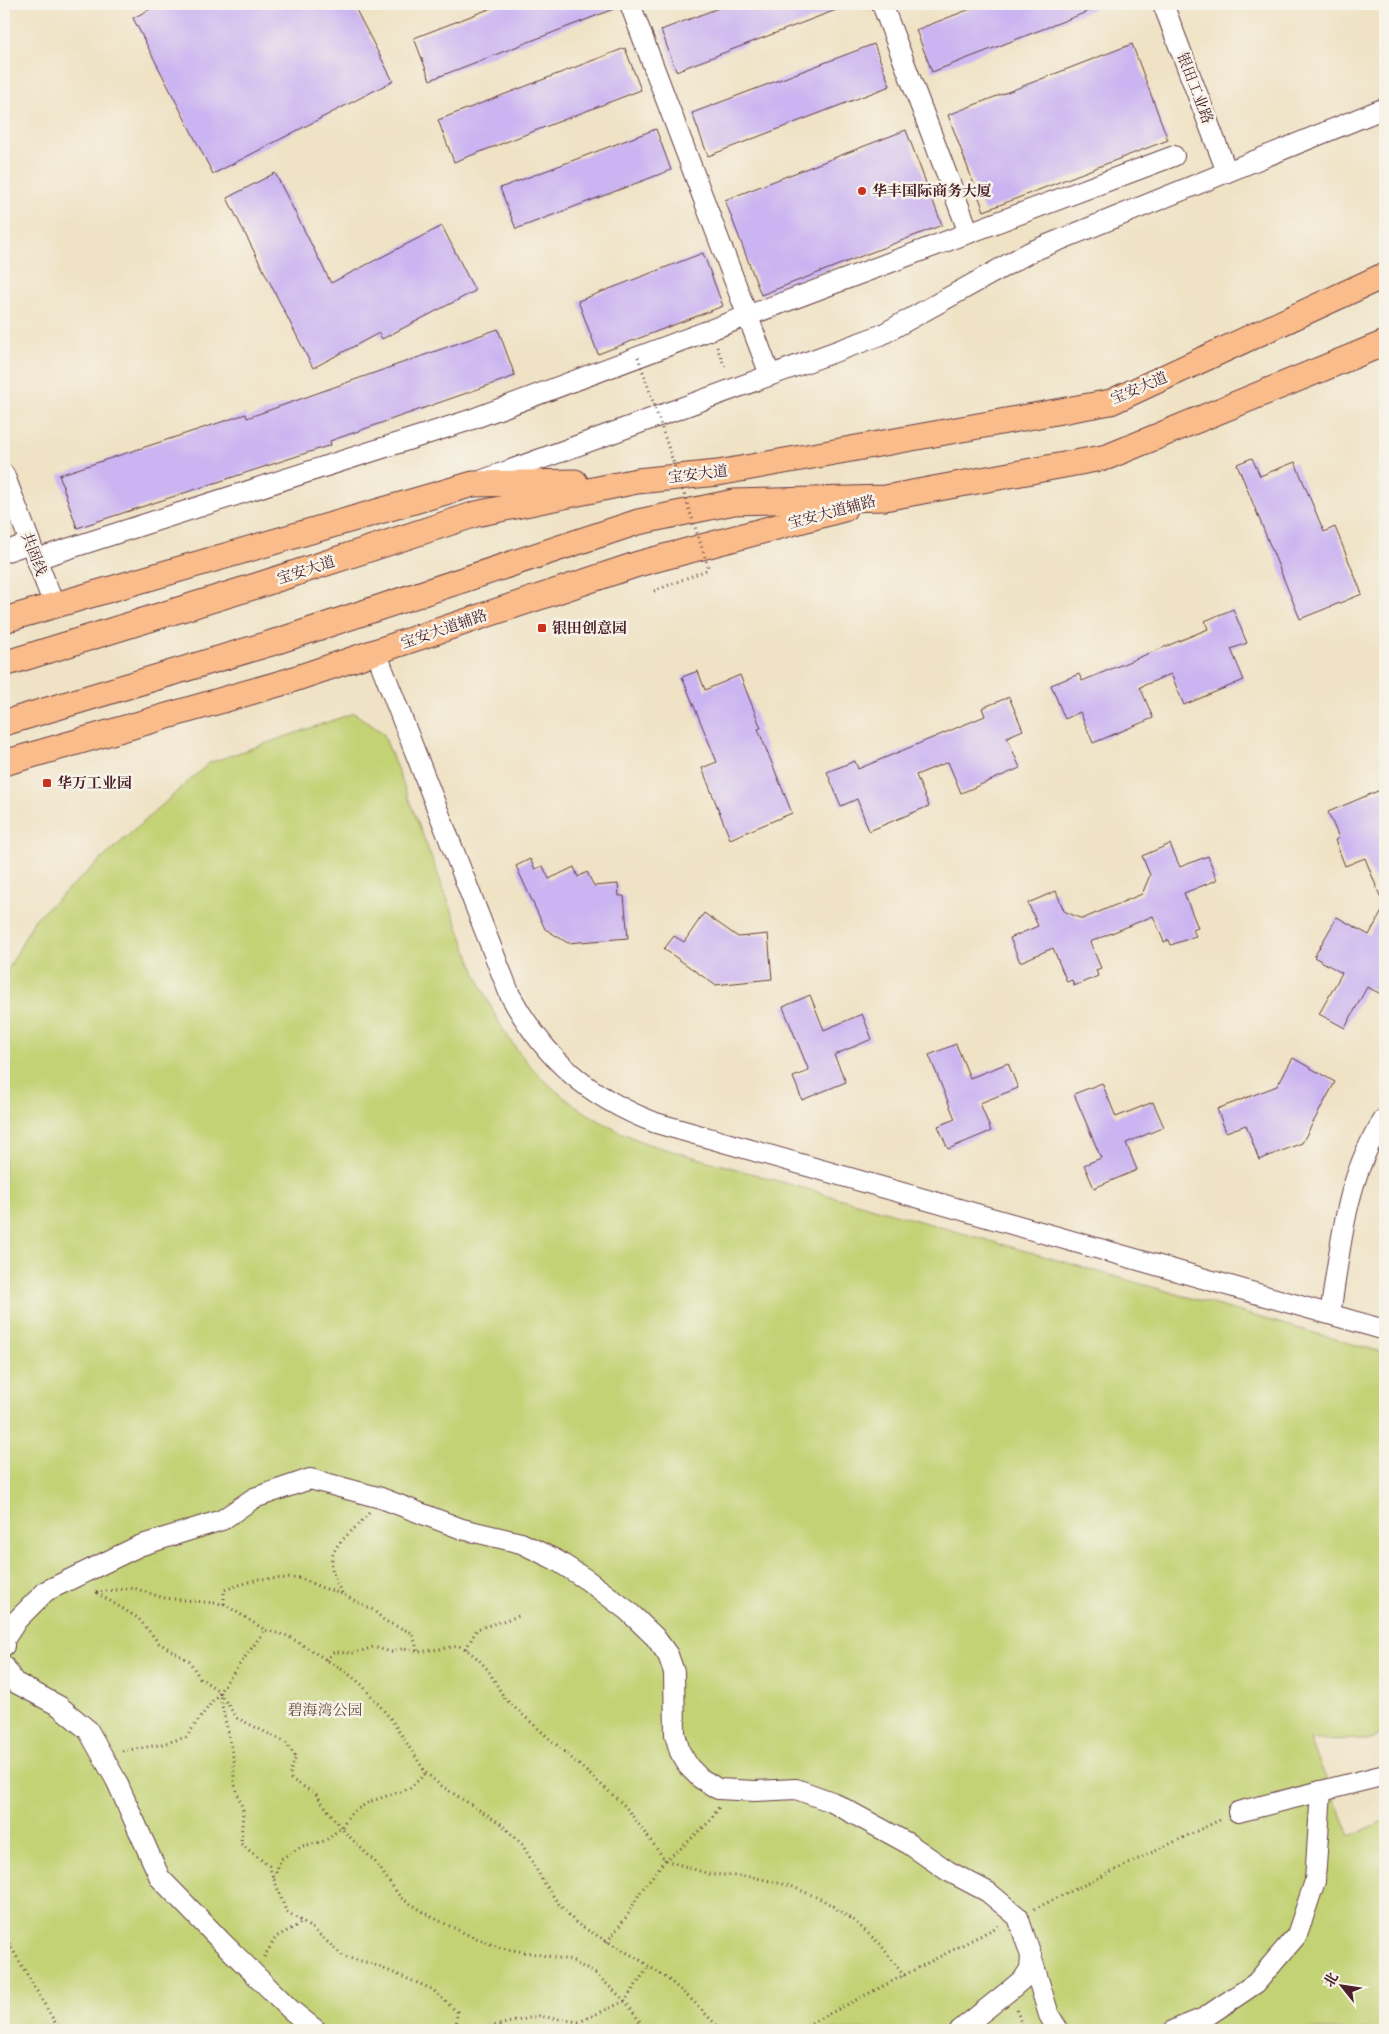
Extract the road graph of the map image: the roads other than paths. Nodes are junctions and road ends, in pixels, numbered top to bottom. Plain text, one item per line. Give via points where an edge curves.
1 (630, 4) edge
2 (882, 4) edge
3 (1163, 4) edge
4 (1385, 108) edge
5 (1174, 156) dead end
6 (1227, 172) junction
7 (969, 233) junction
8 (1385, 276) edge
9 (748, 316) junction
10 (1385, 343) edge
11 (770, 375) junction
12 (4, 475) edge
13 (637, 481) junction
14 (473, 484) junction
15 (885, 498) junction
16 (33, 551) junction
17 (4, 552) edge
18 (54, 605) junction
19 (4, 620) edge
20 (376, 652) junction
21 (4, 664) edge
22 (4, 724) edge
23 (4, 763) edge
24 (1385, 1118) edge
25 (1330, 1314) junction
26 (1385, 1330) edge
27 (4, 1646) edge
28 (4, 1666) edge
29 (1385, 1775) edge
30 (1322, 1791) junction
31 (1238, 1812) road end
32 (1031, 1956) junction
33 (316, 2030) edge
34 (960, 2030) edge
35 (1058, 2030) edge
36 (1174, 2030) edge

1 - 9 street
2 - 7 street
3 - 6 street, 银田工业路
4 - 6 street
5 - 7 street
6 - 11 street via 1030,252 880,335
7 - 9 street
8 - 13 main road, 宝安大道 via 1111,402 718,473
9 - 11 street
9 - 16 street via 467,421
10 - 15 main road via 1107,457
11 - 14 street
12 - 16 street, 共固线
13 - 14 main road
13 - 21 main road, 宝安大道 via 476,514
14 - 18 main road
15 - 20 main road, 宝安大道辅路 via 638,564
15 - 22 main road via 734,502 638,522 278,641
16 - 17 street
16 - 18 street, 共固线
18 - 19 main road
20 - 23 main road, 宝安大道辅路 via 285,682
20 - 25 street via 510,995 536,1038 589,1089 618,1107 656,1123
24 - 25 street via 1368,1147 1352,1186
25 - 26 street
27 - 32 street via 4,1640 17,1620 46,1591 139,1546 222,1520 254,1498 310,1479 381,1498 462,1529 521,1543 579,1575 628,1611 668,1655 674,1672 676,1734 680,1752 700,1778 718,1789 796,1789 832,1802 988,1892 1018,1917
28 - 33 street via 14,1682 59,1706 88,1730 116,1780 160,1878 268,1987
29 - 30 street
30 - 31 street
30 - 36 street via 1315,1881 1296,1935 1256,1983 1204,2018
32 - 34 street via 1030,1968 1024,1978
32 - 35 street via 1049,2015

